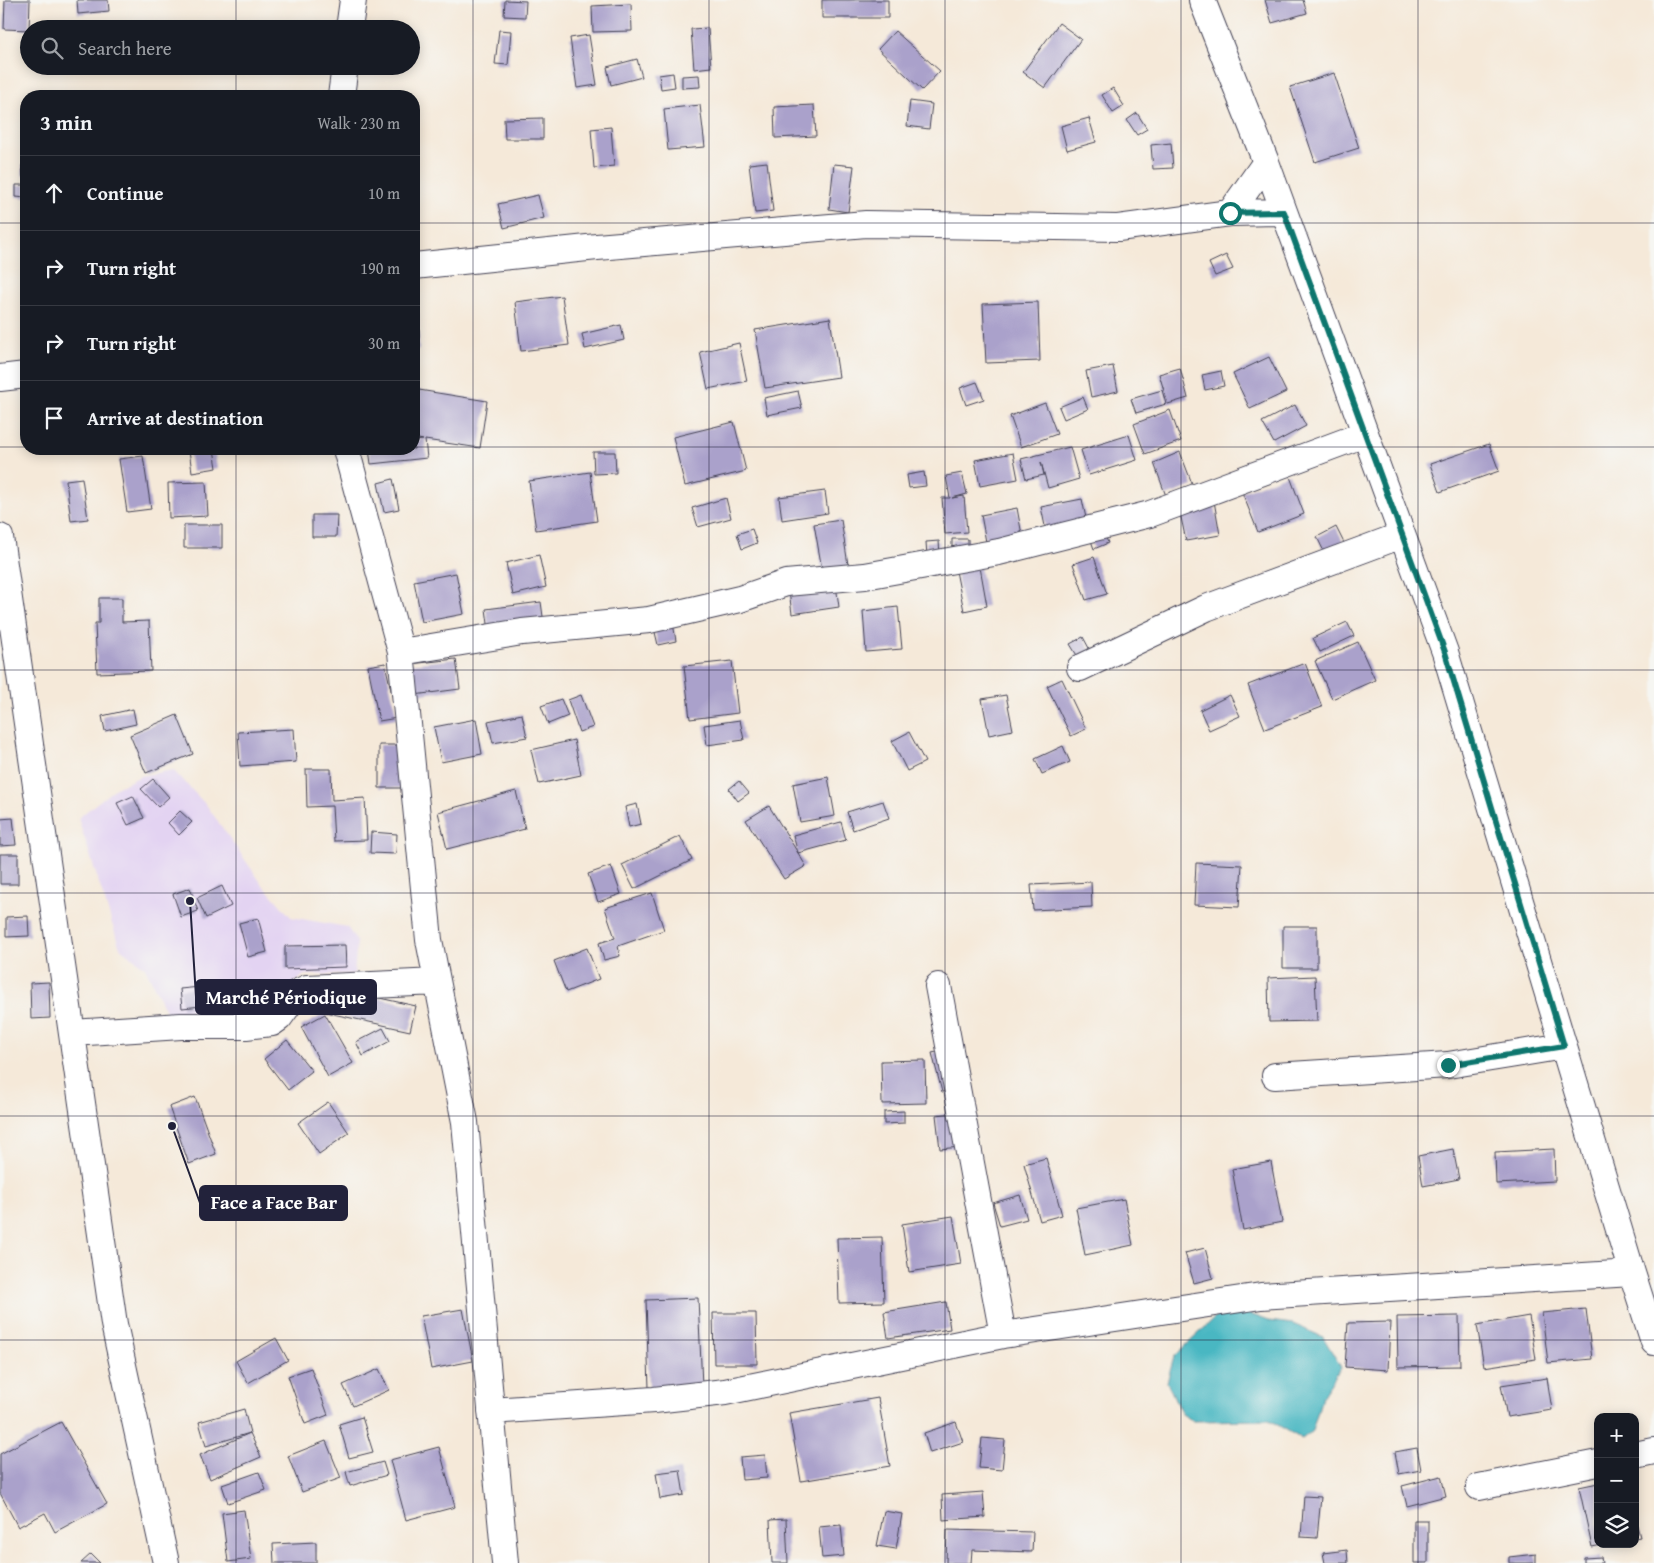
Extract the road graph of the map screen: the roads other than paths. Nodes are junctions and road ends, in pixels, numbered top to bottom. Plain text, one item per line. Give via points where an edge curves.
1 (353, 0) edge
2 (1202, 0) edge
3 (350, 20) edge
4 (344, 75) edge
5 (342, 90) edge
6 (1266, 162) junction
7 (1284, 212) junction
8 (1230, 213) junction
9 (420, 265) edge
10 (20, 375) edge
11 (0, 378) edge
12 (1366, 434) junction
13 (348, 455) edge
14 (1402, 535) junction
15 (0, 537) edge
16 (401, 652) junction
17 (1080, 668) dead end
18 (437, 982) junction
19 (938, 986) dead end
20 (72, 1033) junction
21 (1564, 1046) junction
22 (1275, 1076) dead end
23 (1632, 1273) junction
24 (1003, 1335) junction
25 (1654, 1342) edge
26 (491, 1411) junction
27 (1654, 1451) edge
28 (1639, 1454) edge
29 (1594, 1464) edge
30 (1479, 1487) dead end
31 (166, 1563) edge
32 (505, 1563) edge

1 - 3 street
2 - 6 street
4 - 5 street
6 - 7 street
6 - 8 street
7 - 8 street
7 - 12 street
8 - 9 street via 1118,228 866,224
10 - 11 street
12 - 14 street
12 - 16 street via 1150,514 999,552 865,576 786,583 740,599 649,620 522,632
13 - 16 street
14 - 17 street via 1206,608
14 - 21 street via 1445,652
15 - 20 street
16 - 18 street via 429,940
18 - 20 street via 307,988 298,992 272,1023
18 - 26 street via 465,1122
19 - 24 street
20 - 31 street via 114,1324
21 - 22 street via 1448,1065
21 - 23 street
23 - 24 street via 1261,1296
23 - 25 street
24 - 26 street via 724,1392
26 - 32 street
27 - 28 street
29 - 30 street

